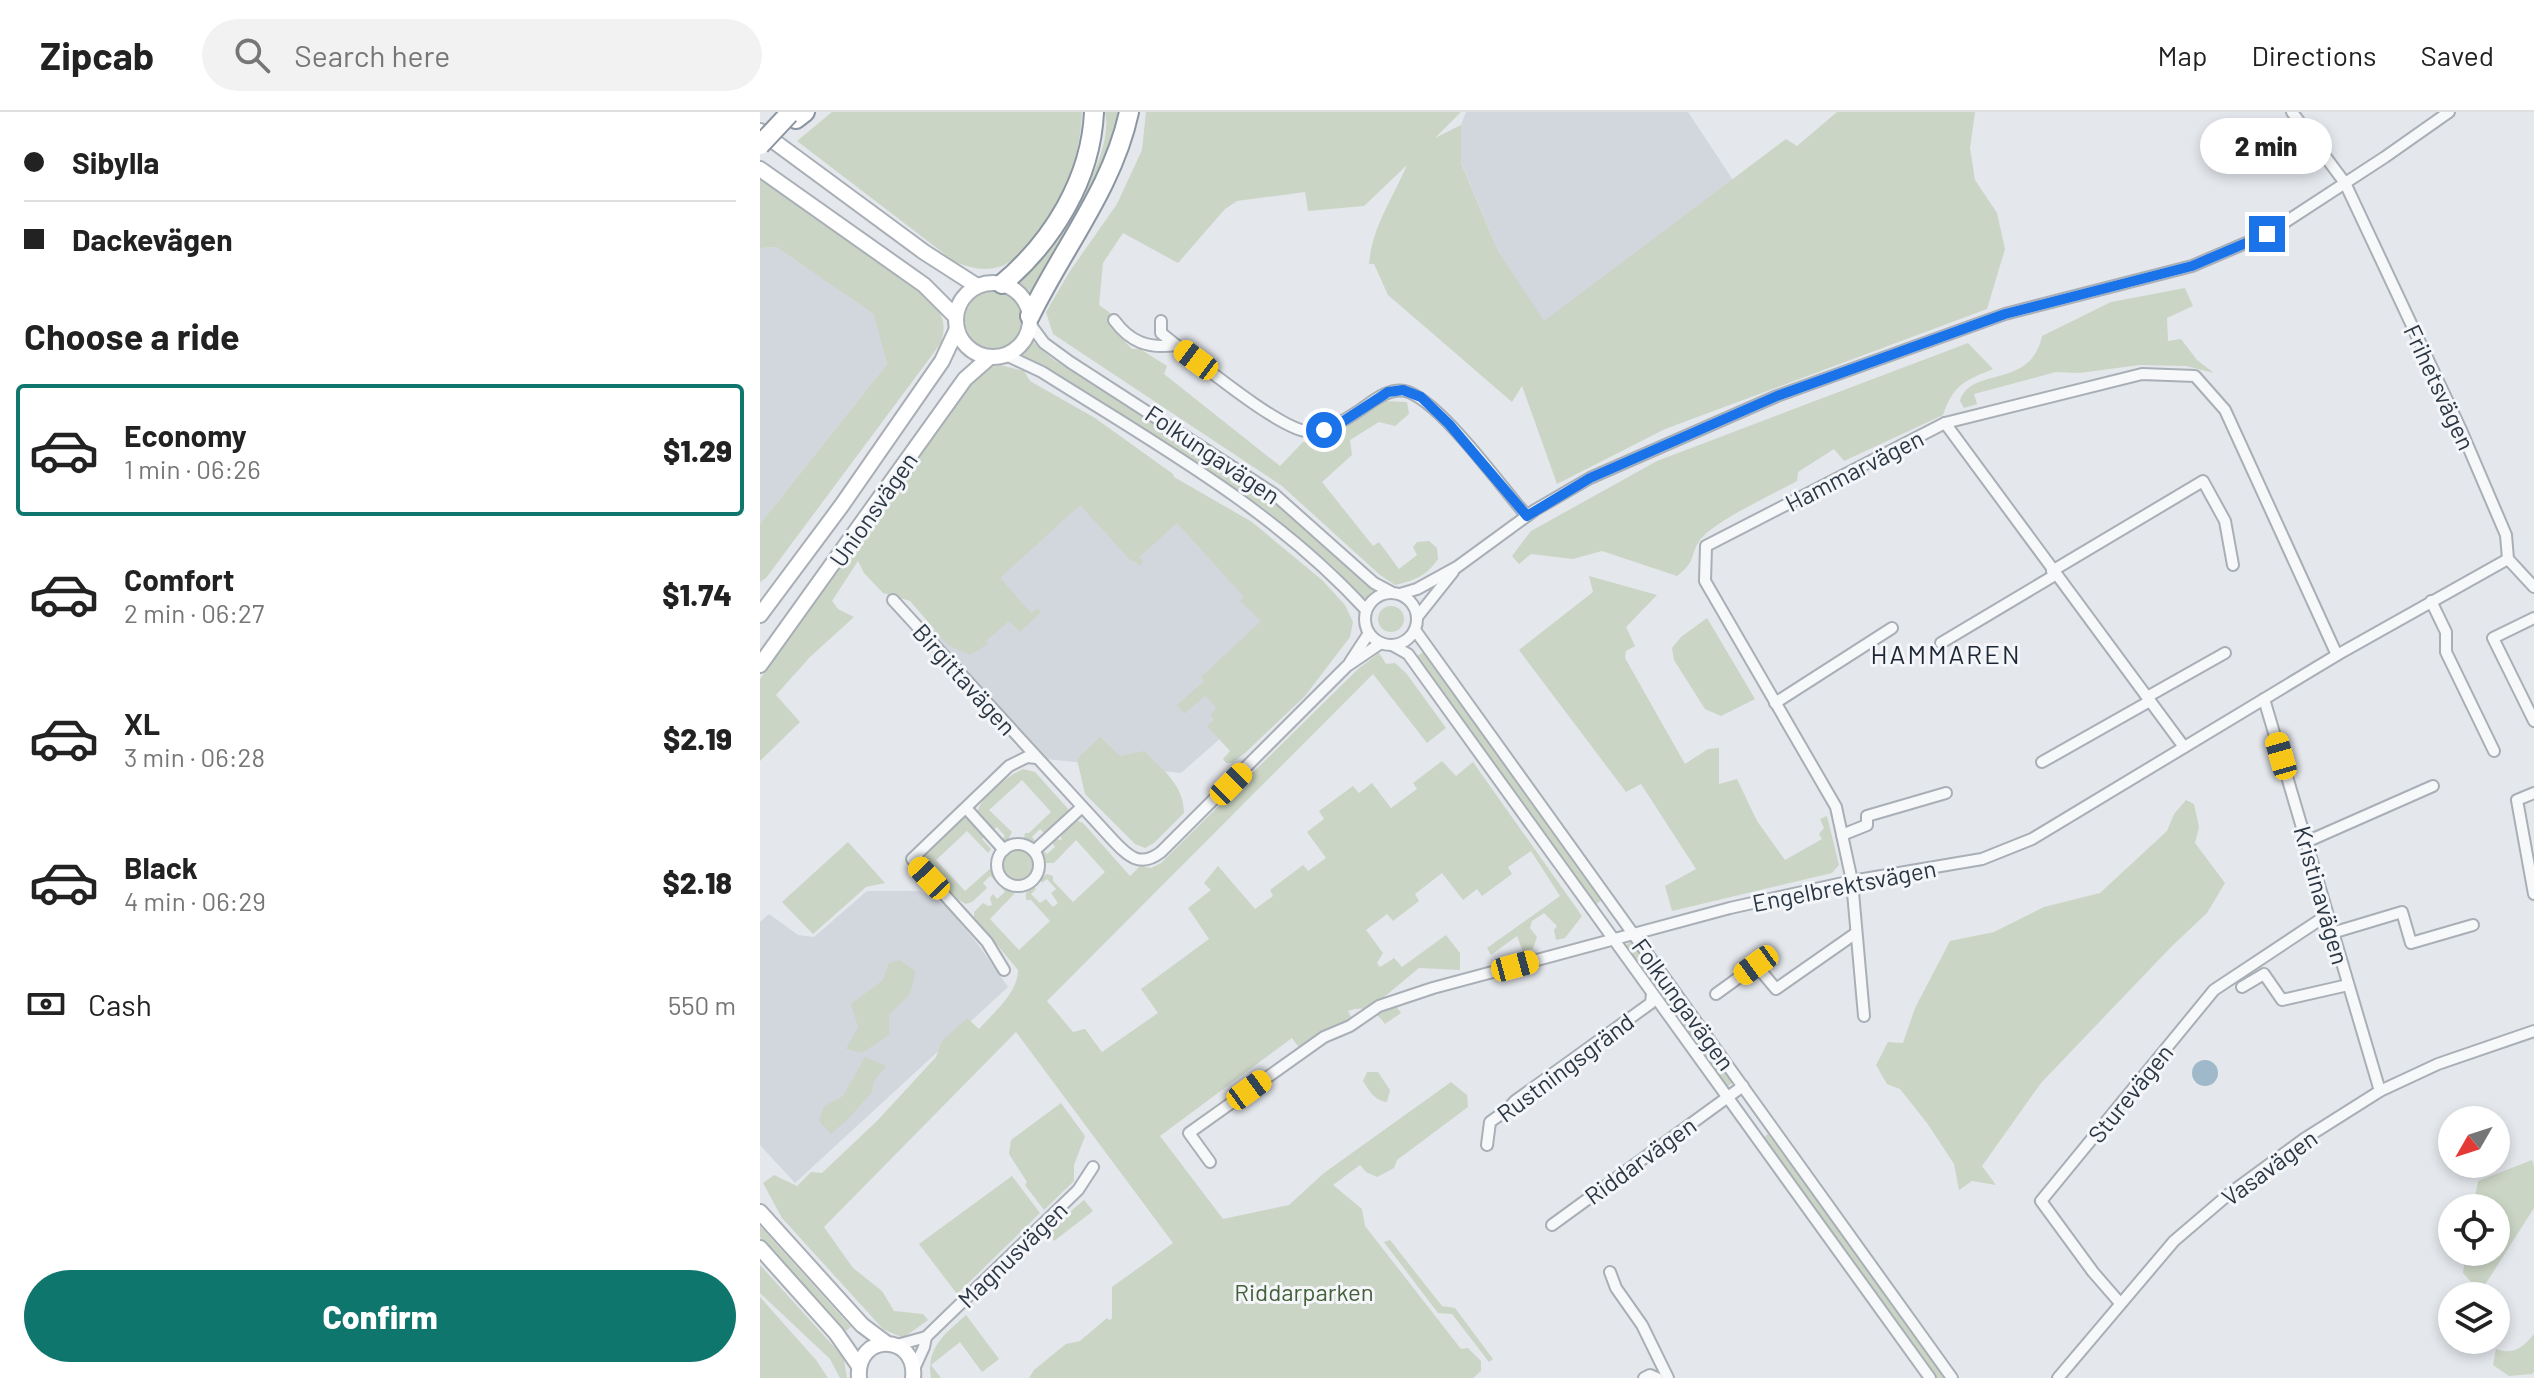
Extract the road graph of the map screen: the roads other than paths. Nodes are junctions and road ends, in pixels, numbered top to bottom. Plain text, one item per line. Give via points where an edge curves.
1 (1094, 112) edge
2 (1129, 112) edge
3 (2292, 112) edge
4 (2449, 112) edge
5 (795, 114) edge
6 (761, 140) edge
7 (760, 169) edge
8 (2345, 183) junction
9 (1002, 284) junction
10 (977, 286) junction
11 (1030, 320) junction
12 (1114, 320) dead end
13 (1161, 321) dead end
14 (956, 323) junction
15 (1176, 345) junction
16 (1006, 355) junction
17 (990, 357) junction
18 (1945, 423) junction
19 (1527, 516) junction
20 (2508, 559) junction
21 (2233, 565) dead end
22 (1457, 567) junction
23 (2054, 573) junction
24 (2534, 587) edge
25 (1395, 593) junction
26 (893, 600) dead end
27 (2431, 601) junction
28 (1366, 610) junction
29 (760, 615) edge
30 (1418, 616) junction
31 (2534, 618) edge
32 (1892, 628) dead end
33 (1415, 630) junction
34 (1369, 633) junction
35 (1941, 643) dead end
36 (1387, 644) junction
37 (2225, 653) dead end
38 (2337, 655) junction
39 (760, 665) edge
40 (1347, 666) junction
41 (2148, 699) junction
42 (2264, 699) junction
43 (1775, 703) junction
44 (2534, 721) edge
45 (2184, 747) junction
46 (2494, 751) dead end
47 (1037, 758) junction
48 (2042, 762) dead end
49 (2433, 786) dead end
50 (1946, 793) dead end
51 (2534, 793) edge
52 (1082, 807) junction
53 (966, 808) junction
54 (1842, 835) junction
55 (2306, 842) junction
56 (1004, 850) junction
57 (1034, 851) junction
58 (1852, 881) junction
59 (2534, 894) edge
60 (2327, 915) junction
61 (2473, 925) dead end
62 (1856, 933) junction
63 (2332, 933) junction
64 (1634, 934) junction
65 (1613, 940) junction
66 (1004, 970) dead end
67 (2348, 985) junction
68 (2242, 987) dead end
69 (1652, 994) junction
70 (1716, 994) dead end
71 (1864, 1016) dead end
72 (2534, 1031) edge
73 (1743, 1086) junction
74 (2380, 1091) junction
75 (1728, 1097) junction
76 (1487, 1145) dead end
77 (1210, 1162) dead end
78 (1093, 1167) dead end
79 (760, 1212) edge
80 (1552, 1225) dead end
81 (760, 1248) edge
82 (1610, 1272) dead end
83 (2120, 1303) junction
84 (926, 1337) junction
85 (892, 1344) junction
86 (859, 1372) edge
87 (914, 1375) edge
88 (1644, 1378) edge
89 (1657, 1378) edge
90 (1668, 1378) edge
91 (1930, 1378) edge
92 (1952, 1378) edge
93 (2058, 1378) edge

1 - 9 highway via 1091,142 1071,199 1023,266
2 - 11 highway via 1101,188
3 - 8 street, Frihetsvägen
4 - 8 street
5 - 6 highway, bridge
6 - 10 main road
7 - 14 main road via 924,285
8 - 19 street via 2267,234 2192,266 2005,314 1777,396 1590,478
8 - 20 street, Frihetsvägen via 2461,430 2506,535
9 - 10 main road
9 - 11 main road via 1021,295
10 - 14 main road via 962,299
11 - 16 main road via 1022,343
11 - 25 street, Folkungavägen via 1044,343 1274,494 1374,583
12 - 15 street via 1125,334 1156,348
13 - 15 street via 1161,333
14 - 17 main road via 965,345
14 - 29 main road, Unionsvägen via 942,361
15 - 19 street via 1257,406 1302,431 1342,422 1388,392 1403,390 1421,397
16 - 17 main road
16 - 28 street, Folkungavägen via 1042,372 1260,513
17 - 39 main road, Unionsvägen via 965,379
18 - 23 street
18 - 38 street, Hammarvägen via 2142,374 2195,376 2225,410
18 - 43 street, Hammarvägen via 1706,546 1705,581
19 - 22 street
20 - 24 street
20 - 27 street, Engelbrektsvägen
21 - 23 street via 2225,521 2203,481
22 - 25 street via 1417,589
22 - 30 street
23 - 35 street
23 - 41 street
25 - 28 street via 1376,598
25 - 30 street via 1412,602
26 - 47 street, Birgittavägen
27 - 38 street, Engelbrektsvägen
27 - 46 street via 2446,632 2446,652
28 - 34 street
30 - 33 street
31 - 44 street via 2493,638
32 - 43 street
33 - 36 street via 1407,640
33 - 64 street, Folkungavägen
34 - 36 street
34 - 40 street, Birgittavägen
36 - 40 street, Birgittavägen
36 - 65 street, Folkungavägen via 1408,654
37 - 41 street
38 - 42 street, Engelbrektsvägen
40 - 52 street, Birgittavägen via 1154,858 1128,857
41 - 45 street
41 - 48 street
42 - 45 street, Engelbrektsvägen
42 - 55 street, Kristinavägen
43 - 54 street, Hammarvägen via 1836,807
45 - 58 street, Engelbrektsvägen via 2032,839 1982,859
47 - 52 street, Birgittavägen
47 - 53 street, Birgittavägen via 1009,766
49 - 55 street
50 - 54 street via 1867,816 1867,825
51 - 59 street via 2517,800
52 - 57 street
53 - 56 street
53 - 66 street, Birgittavägen via 912,859 987,942
54 - 58 street, Hammarvägen
55 - 60 street, Kristinavägen
56 - 57 street via 1019,844
56 - 57 street via 998,872 1017,886 1036,877 1039,862
58 - 62 street, Hammarvägen
58 - 64 street, Engelbrektsvägen
60 - 63 street, Kristinavägen
60 - 83 street, Sturevägen via 2214,990 2041,1201
61 - 63 street via 2411,943 2402,912
62 - 70 street via 1776,989 1756,965
62 - 71 street, Hammarvägen
63 - 67 street, Kristinavägen
64 - 65 street, Engelbrektsvägen
64 - 73 street, Folkungavägen
65 - 69 street, Folkungavägen
65 - 77 street, Engelbrektsvägen via 1374,1009 1324,1037 1189,1133
67 - 68 street via 2282,1000 2264,974
67 - 74 street, Kristinavägen
69 - 75 street, Folkungavägen
69 - 76 street, Rustningsgränd via 1651,1003 1490,1122
72 - 74 street, Vasavägen via 2438,1064
73 - 75 street, Riddarvägen
73 - 92 street, Folkungavägen
74 - 83 street, Vasavägen via 2229,1194 2174,1241
75 - 80 street, Riddarvägen
75 - 91 street, Folkungavägen
78 - 84 street, Magnusvägen via 1078,1190
79 - 85 main road via 862,1325
81 - 86 main road via 842,1341
82 - 90 street
83 - 93 street, Vasavägen
84 - 85 street, Magnusvägen
84 - 87 street, Magnusvägen
85 - 86 main road via 866,1353
85 - 87 main road via 906,1352
88 - 89 street

